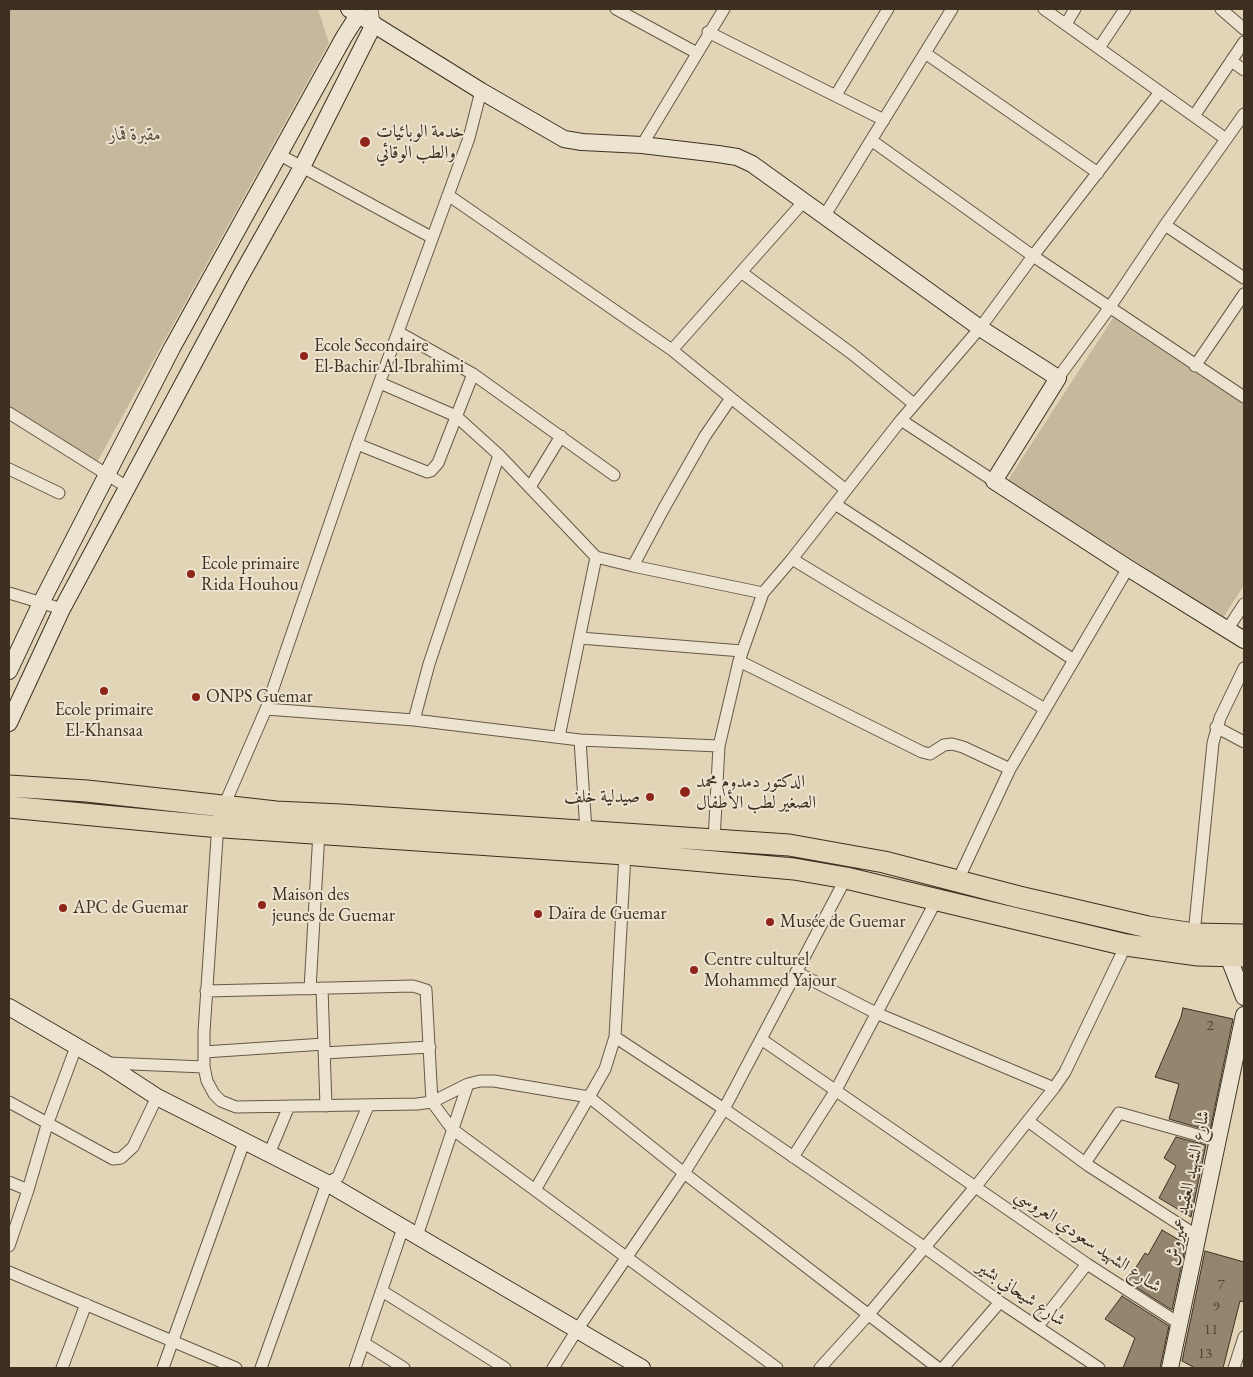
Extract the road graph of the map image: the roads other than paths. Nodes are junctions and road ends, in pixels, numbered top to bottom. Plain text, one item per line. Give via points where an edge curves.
1 (616, 9) edge
2 (724, 9) edge
3 (888, 9) edge
4 (952, 9) edge
5 (1044, 9) edge
6 (1075, 9) edge
7 (1125, 9) edge
8 (1221, 9) edge
9 (363, 13) edge
10 (1066, 24) junction
11 (1244, 29) edge
12 (708, 32) junction
13 (1244, 42) edge
14 (1098, 48) junction
15 (697, 53) junction
16 (925, 53) junction
17 (1231, 61) junction
18 (1244, 70) edge
19 (481, 91) junction
20 (1160, 92) junction
21 (836, 95) junction
22 (1244, 114) edge
23 (1194, 116) junction
24 (884, 120) junction
25 (1226, 139) junction
26 (871, 140) junction
27 (642, 145) junction
28 (280, 155) junction
29 (302, 168) junction
30 (1098, 173) junction
31 (448, 195) junction
32 (805, 200) junction
33 (825, 215) junction
34 (1165, 225) junction
35 (432, 238) junction
36 (1033, 256) junction
37 (218, 267) junction
38 (741, 272) junction
39 (1244, 278) edge
40 (239, 279) junction
41 (1244, 294) edge
42 (1110, 308) junction
43 (980, 328) junction
44 (398, 332) junction
45 (672, 350) junction
46 (1195, 366) junction
47 (472, 374) junction
48 (1058, 378) junction
49 (380, 383) junction
50 (1244, 397) edge
51 (731, 398) junction
52 (914, 404) junction
53 (9, 413) edge
54 (456, 416) junction
55 (901, 420) junction
56 (561, 436) junction
57 (357, 444) junction
58 (499, 455) junction
59 (9, 469) edge
60 (614, 474) dead end
61 (107, 475) junction
62 (994, 481) junction
63 (127, 487) junction
64 (530, 487) junction
65 (846, 490) junction
66 (59, 493) dead end
67 (835, 504) junction
68 (596, 556) junction
69 (792, 559) junction
70 (633, 566) junction
71 (1128, 568) junction
72 (9, 593) edge
73 (763, 593) junction
74 (41, 603) junction
75 (1244, 604) edge
76 (62, 609) junction
77 (1227, 630) junction
78 (580, 638) junction
79 (1244, 640) edge
80 (740, 656) junction
81 (1074, 660) junction
82 (1244, 668) edge
83 (9, 671) edge
84 (266, 709) junction
85 (1045, 709) junction
86 (9, 719) edge
87 (414, 720) junction
88 (1216, 728) junction
89 (558, 737) junction
90 (580, 740) junction
91 (1244, 742) edge
92 (719, 746) junction
93 (1010, 769) junction
94 (9, 786) edge
95 (9, 807) edge
96 (220, 817) junction
97 (586, 831) junction
98 (319, 832) junction
99 (549, 839) junction
100 (714, 841) junction
101 (625, 854) junction
102 (846, 878) junction
103 (958, 880) junction
104 (937, 899) junction
105 (1194, 934) junction
106 (1234, 935) edge
107 (1126, 945) junction
108 (1236, 956) edge
109 (796, 972) junction
110 (310, 988) junction
111 (322, 988) junction
112 (206, 991) junction
113 (1244, 997) edge
114 (9, 1007) edge
115 (876, 1013) junction
116 (1244, 1015) edge
117 (615, 1037) junction
118 (761, 1039) junction
119 (76, 1047) junction
120 (430, 1047) junction
121 (324, 1049) junction
122 (204, 1052) junction
123 (106, 1063) junction
124 (204, 1067) junction
125 (468, 1084) junction
126 (1054, 1088) junction
127 (836, 1090) junction
128 (157, 1097) junction
129 (589, 1097) junction
130 (9, 1102) edge
131 (432, 1102) junction
132 (289, 1106) junction
133 (326, 1106) junction
134 (368, 1106) junction
135 (724, 1109) junction
136 (1028, 1121) junction
137 (47, 1124) junction
138 (452, 1130) junction
139 (1218, 1141) junction
140 (244, 1142) junction
141 (269, 1154) junction
142 (793, 1157) junction
143 (1085, 1163) junction
144 (684, 1173) junction
145 (9, 1182) edge
146 (327, 1183) junction
147 (976, 1186) junction
148 (28, 1190) junction
149 (536, 1190) junction
150 (410, 1232) junction
151 (1199, 1237) junction
152 (9, 1246) edge
153 (924, 1247) junction
154 (627, 1257) junction
155 (1087, 1264) junction
156 (9, 1272) edge
157 (382, 1291) junction
158 (1000, 1302) junction
159 (86, 1304) junction
160 (869, 1314) junction
161 (1180, 1324) junction
162 (1038, 1326) junction
163 (577, 1330) junction
164 (1244, 1337) edge
165 (173, 1341) junction
166 (364, 1343) junction
167 (1172, 1367) edge
168 (62, 1368) edge
169 (163, 1368) edge
170 (236, 1368) edge
171 (261, 1368) edge
172 (355, 1368) edge
173 (404, 1368) edge
174 (505, 1368) edge
175 (553, 1368) edge
176 (642, 1368) edge
177 (777, 1368) edge
178 (820, 1368) edge
179 (938, 1368) edge
180 (943, 1368) edge
181 (1099, 1368) edge
182 (1234, 1368) edge

1 - 15 street
2 - 12 street
3 - 21 street
4 - 16 street
5 - 10 street
6 - 10 street
7 - 14 street
8 - 11 street
9 - 19 street
9 - 28 street via 344,38
9 - 29 street
10 - 14 street
12 - 15 street
12 - 21 street
13 - 17 street
14 - 20 street
15 - 27 street
16 - 24 street
16 - 30 street
17 - 18 street
17 - 23 street
19 - 27 street via 564,139
19 - 31 street via 471,131
20 - 23 street
20 - 30 street
21 - 24 street
22 - 25 street
23 - 25 street
24 - 26 street
25 - 34 street
26 - 33 street
26 - 36 street
27 - 32 street via 737,157
28 - 29 street
28 - 37 street
29 - 35 street
29 - 40 street
30 - 36 street
31 - 35 street
31 - 45 street
32 - 33 street
32 - 38 street
33 - 43 street
34 - 39 street
34 - 42 street
35 - 44 street
36 - 42 street
36 - 43 street
37 - 40 street
37 - 61 street
38 - 45 street
38 - 52 street
40 - 63 street
41 - 46 street
42 - 46 street
42 - 48 street
43 - 48 street
43 - 52 street
44 - 47 street
44 - 49 street
45 - 51 street
46 - 50 street
47 - 54 street
47 - 56 street
48 - 62 street
49 - 54 street
49 - 57 street
51 - 65 street
51 - 70 street via 705,436
52 - 55 street
53 - 61 street
54 - 57 street via 438,463 431,471
54 - 58 street
55 - 62 street
55 - 65 street
56 - 60 street
56 - 64 street
57 - 84 street
58 - 64 street
58 - 87 street via 429,664
59 - 66 street
61 - 63 street
61 - 74 street
62 - 71 street
63 - 76 street
64 - 68 street
65 - 67 street
67 - 69 street
67 - 81 street
68 - 70 street
68 - 78 street
69 - 73 street
69 - 85 street
70 - 73 street
71 - 77 street
71 - 81 street
72 - 74 street
73 - 80 street
74 - 76 street
74 - 83 street
75 - 77 street
76 - 86 street
77 - 79 street
78 - 80 street
78 - 89 street
80 - 92 street
80 - 93 street via 922,752 930,754 952,744
81 - 85 street
82 - 88 street
84 - 87 street
84 - 96 street
85 - 93 street
87 - 89 street
88 - 91 street
88 - 105 street
89 - 90 street
90 - 92 street
90 - 97 street
92 - 100 street
93 - 103 street
94 - 96 highway via 87,792
95 - 96 highway
96 - 98 highway
96 - 99 highway via 276,812
96 - 112 street
97 - 99 highway
97 - 100 highway
98 - 99 highway
98 - 110 street
99 - 101 highway
100 - 103 highway via 789,845 865,858
101 - 102 highway via 794,869
101 - 117 street
102 - 104 highway
102 - 109 street
103 - 105 highway via 1148,927
104 - 107 highway
104 - 115 street
105 - 106 highway
106 - 108 street
107 - 108 highway via 1179,953
107 - 126 street via 1065,1072
108 - 113 street
109 - 115 street
109 - 118 street
110 - 111 street
110 - 112 street
111 - 120 street via 413,986 423,989 427,992
111 - 121 street
112 - 122 street
114 - 119 street
115 - 126 street
115 - 127 street
116 - 139 street, شارع الشهيد العقيد عميروش
117 - 129 street via 604,1069
117 - 135 street, شارع شيحاني بشير
118 - 127 street, شـارع الشهيد سعودي العروسي
118 - 135 street
119 - 123 street
119 - 137 street
120 - 121 street
120 - 131 street
121 - 122 street
121 - 133 street
122 - 124 street
123 - 124 street
123 - 128 street
124 - 132 street via 210,1088 221,1101 236,1107
125 - 129 street via 494,1080
125 - 131 street
125 - 138 street
126 - 136 street
127 - 142 street
127 - 147 street, شـارع الشهيد سعودي العروسي
128 - 137 street via 133,1147 121,1158 113,1159
128 - 140 street
129 - 144 street
129 - 149 street
130 - 137 street
131 - 134 street
131 - 138 street
132 - 133 street
132 - 141 street
133 - 134 street
134 - 146 street via 338,1176
135 - 142 street, شارع شيحاني بشير
135 - 144 street
136 - 143 street
136 - 147 street
137 - 148 street
138 - 149 street
138 - 150 street
139 - 143 street via 1119,1113
139 - 151 street, شارع الشهيد العقيد عميروش
140 - 141 street
140 - 165 street
141 - 146 street
142 - 153 street, شارع شيحاني بشير
143 - 151 street
144 - 154 street
144 - 160 street
145 - 148 street
146 - 150 street
146 - 171 street
147 - 153 street
147 - 155 street, شـارع الشهيد سعودي العروسي
148 - 152 street
149 - 154 street
150 - 157 street
150 - 163 street
151 - 161 street, شارع الشهيد العقيد عميروش
153 - 158 street, شارع شيحاني بشير
153 - 160 street
154 - 163 street
154 - 177 street
155 - 161 street, شـارع الشهيد سعودي العروسي
155 - 162 street
156 - 159 street
157 - 166 street
157 - 174 street
158 - 162 street, شارع شيحاني بشير
158 - 180 street
159 - 165 street
159 - 168 street
160 - 178 street
160 - 179 street
161 - 167 street, شارع الشهيد العقيد عميروش
162 - 181 street, شارع شيحاني بشير
163 - 175 street
163 - 176 street
164 - 182 street
165 - 169 street
165 - 170 street
166 - 172 street
166 - 173 street

